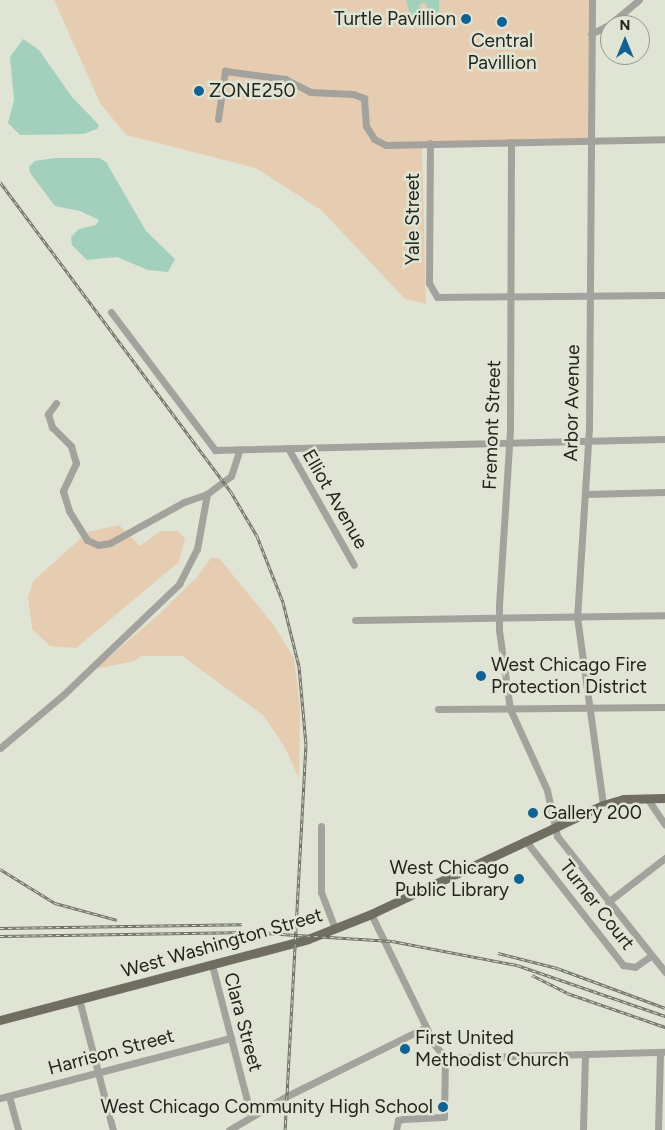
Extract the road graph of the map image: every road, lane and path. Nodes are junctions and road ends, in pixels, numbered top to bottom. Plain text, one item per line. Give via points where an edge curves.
1 (592, 0) edge
2 (640, 0) edge
3 (591, 34) junction
4 (218, 119) dead end
5 (665, 139) edge
6 (590, 141) junction
7 (511, 142) junction
8 (430, 143) junction
9 (665, 295) edge
10 (589, 297) junction
11 (510, 298) junction
12 (111, 312) dead end
13 (56, 403) dead end
14 (665, 438) edge
15 (588, 440) junction
16 (509, 442) junction
17 (288, 448) junction
18 (240, 449) junction
19 (665, 492) edge
20 (207, 494) junction
21 (585, 494) junction
22 (354, 565) dead end
23 (665, 615) edge
24 (577, 617) junction
25 (499, 618) junction
26 (355, 620) dead end
27 (665, 707) edge
28 (590, 708) junction
29 (438, 709) dead end
30 (510, 709) junction
31 (0, 748) edge
32 (647, 798) junction
33 (665, 798) edge
34 (603, 805) junction
35 (665, 825) edge
36 (321, 826) dead end
37 (555, 827) junction
38 (525, 840) junction
39 (665, 858) edge
40 (608, 902) junction
41 (371, 914) junction
42 (335, 928) junction
43 (651, 956) junction
44 (212, 965) junction
45 (665, 972) edge
46 (79, 999) junction
47 (0, 1020) edge
48 (426, 1027) junction
49 (231, 1038) junction
50 (662, 1052) edge
51 (585, 1054) junction
52 (445, 1058) junction
53 (98, 1073) junction
54 (9, 1096) junction
55 (0, 1098) edge
56 (251, 1116) junction
57 (18, 1130) edge
58 (113, 1130) edge
59 (229, 1130) edge
60 (396, 1130) edge
61 (583, 1130) edge
62 (658, 1130) edge

1 - 3 street, Arbor Avenue
2 - 3 street via 609,25
3 - 6 street, Arbor Avenue
4 - 8 street via 225,71 285,79 310,92 353,94 364,98 366,126 374,139 386,144
5 - 6 street
6 - 7 street
6 - 10 street, Arbor Avenue
7 - 8 street
7 - 11 street, Fremont Street
8 - 11 street, Yale Street via 429,283 432,294 440,298
9 - 10 street
10 - 11 street
10 - 15 street, Arbor Avenue
11 - 16 street, Fremont Street
12 - 18 street via 214,450
13 - 20 street via 48,414 52,427 71,446 76,463 63,491 68,511 87,540 98,545 110,543 184,502
14 - 15 street
15 - 16 street
15 - 21 street, Arbor Avenue
16 - 17 street
16 - 25 street, Fremont Street
17 - 18 street
17 - 22 street, Elliot Avenue
18 - 20 street via 231,476
19 - 21 street
20 - 31 street via 197,548 179,584 63,695
21 - 24 street, Arbor Avenue
23 - 24 street
24 - 25 street
24 - 28 street, Arbor Avenue
25 - 26 street
25 - 30 street, Fremont Street
27 - 28 street
28 - 30 street
28 - 34 street, Arbor Avenue
29 - 30 street
30 - 37 street, Fremont Street via 547,790
32 - 33 main road, West Washington Street
32 - 34 main road, West Washington Street via 624,799
32 - 35 street
34 - 37 main road, West Washington Street
36 - 42 street via 321,892
37 - 38 main road, West Washington Street
37 - 40 street, Fremont Street via 558,836
38 - 41 main road, West Washington Street
38 - 43 street, Turner Court via 623,965 635,967
39 - 40 street
40 - 43 street, Fremont Street
41 - 42 main road, West Washington Street
41 - 48 street
42 - 44 main road, West Washington Street via 308,939
43 - 45 street, Fremont Street
44 - 46 main road, West Washington Street
44 - 49 street, Clara Street
46 - 47 main road, West Washington Street
46 - 53 street
48 - 52 street
48 - 56 street
49 - 53 street, Harrison Street
49 - 56 street, Clara Street
50 - 51 street
50 - 62 street
51 - 52 street
51 - 61 street
52 - 60 street via 444,1117 398,1120
53 - 54 street, Harrison Street
53 - 58 street
54 - 55 street, Harrison Street
54 - 57 street
56 - 59 street

